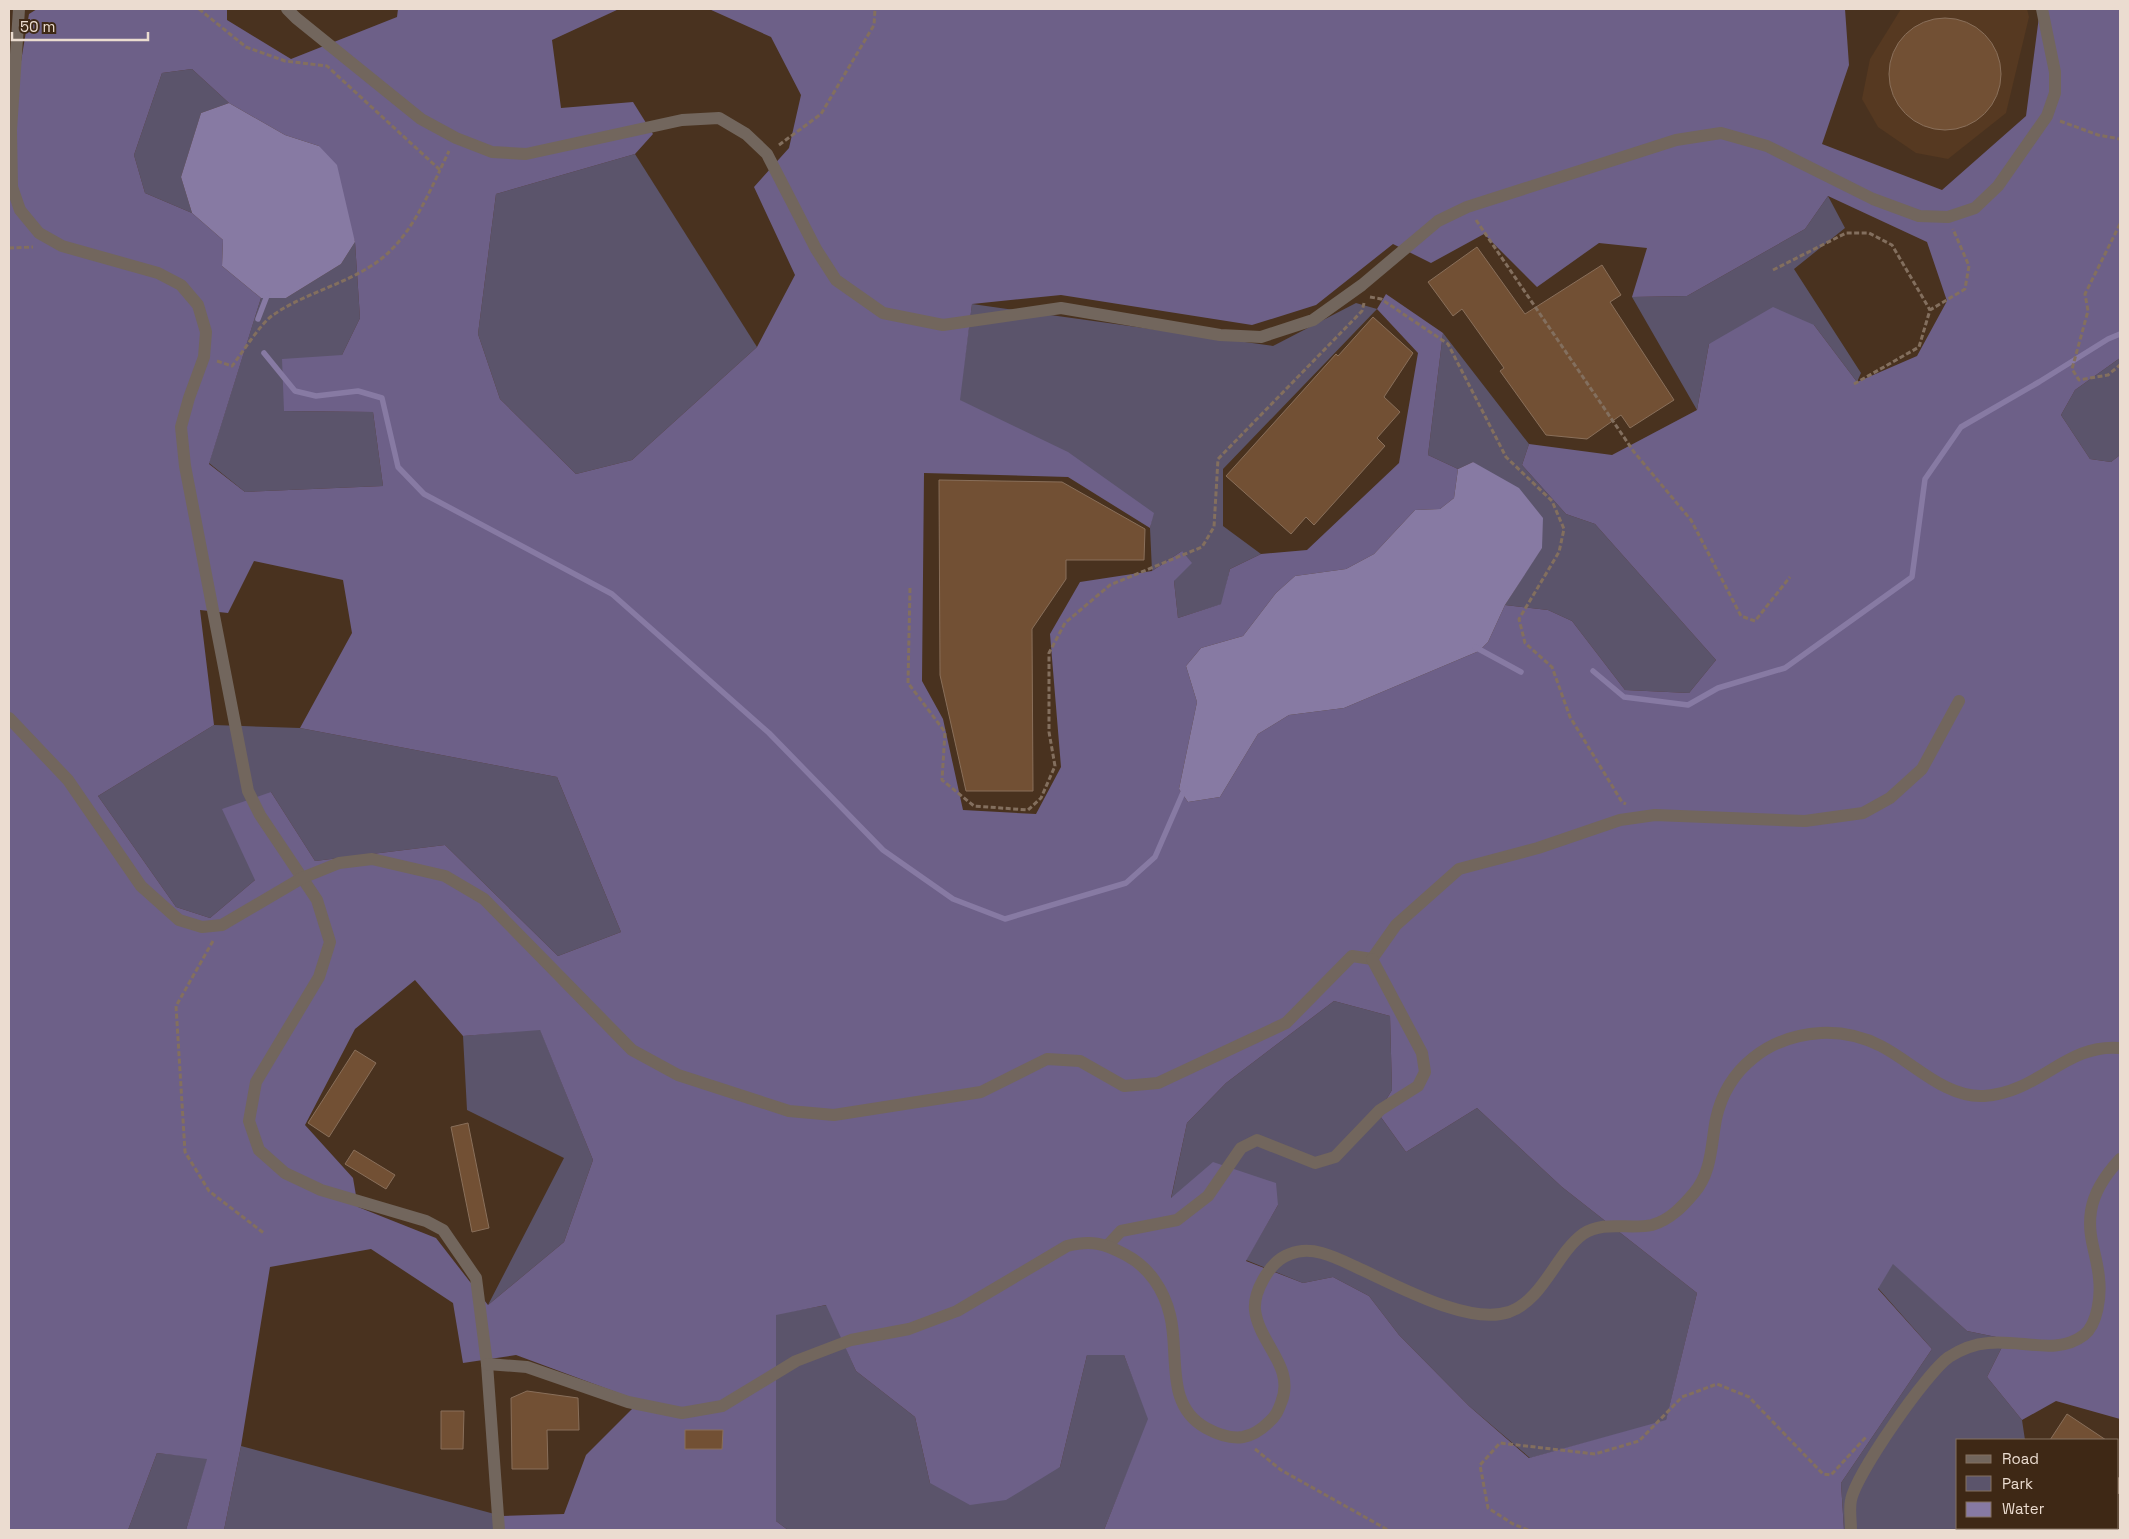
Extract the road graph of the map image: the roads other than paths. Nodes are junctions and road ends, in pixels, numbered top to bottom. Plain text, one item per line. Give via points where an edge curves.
1 (19, 9) edge
2 (287, 9) edge
3 (2042, 9) edge
4 (12, 62) edge
5 (1959, 701) dead end
6 (9, 718) edge
7 (302, 878) junction
8 (1372, 959) junction
9 (2120, 1048) edge
10 (2120, 1159) edge
11 (1108, 1245) junction
12 (486, 1364) junction
13 (499, 1530) edge
14 (1851, 1530) edge

1 - 4 street
2 - 3 street via 421,119 492,152 526,154 682,120 719,118 746,134 767,154 816,249 836,280 883,313 943,325 1061,308 1220,336 1261,337 1313,320 1362,285 1438,221 1467,207 1676,140 1721,133 1767,146 1873,199 1919,216 1948,217 1975,208 1998,186 2048,116 2055,93 2055,72
4 - 7 street via 12,187 20,210 39,233 62,246 158,273 181,285 198,305 206,332 204,357 181,428 187,475 248,791
5 - 8 street via 1922,769 1890,798 1863,813 1805,822 1655,815 1620,820 1538,848 1459,869 1396,925
6 - 7 street via 68,780 140,886 179,920 202,927 222,925
7 - 8 street via 339,863 372,859 445,876 484,899 632,1050 678,1075 789,1112 834,1115 981,1092 1047,1059 1080,1060 1124,1086 1158,1083 1286,1024 1352,956
7 - 12 street via 317,900 330,942 319,977 256,1082 249,1121 259,1150 285,1173 321,1190 426,1221 443,1230 476,1278
8 - 11 street via 1422,1053 1425,1072 1418,1086 1380,1110 1335,1158 1315,1163 1257,1140 1241,1148 1208,1196 1177,1220 1121,1231
9 - 11 street via 2097,1048 2070,1057 2039,1079 2009,1092 1984,1096 1961,1094 1880,1045 1853,1036 1822,1033 1793,1037 1769,1046 1742,1066 1722,1096 1708,1167 1697,1189 1673,1215 1652,1225 1601,1226 1586,1232 1570,1247 1533,1296 1514,1310 1494,1316 1472,1314 1425,1299 1329,1254 1302,1250 1285,1255 1269,1270 1257,1290 1254,1307 1260,1326 1284,1371 1285,1394 1276,1416 1259,1432 1240,1438 1218,1435 1197,1423 1184,1408 1176,1387 1171,1316 1158,1282 1132,1258
10 - 14 street via 2097,1192 2091,1210 2089,1234 2099,1278 2096,1315 2085,1334 2065,1346 1989,1343 1968,1348 1948,1358 1921,1387 1859,1480 1851,1500
11 - 12 street via 1086,1241 1067,1246 957,1311 909,1329 851,1340 796,1360 722,1406 682,1413 628,1402 527,1367
12 - 13 street

